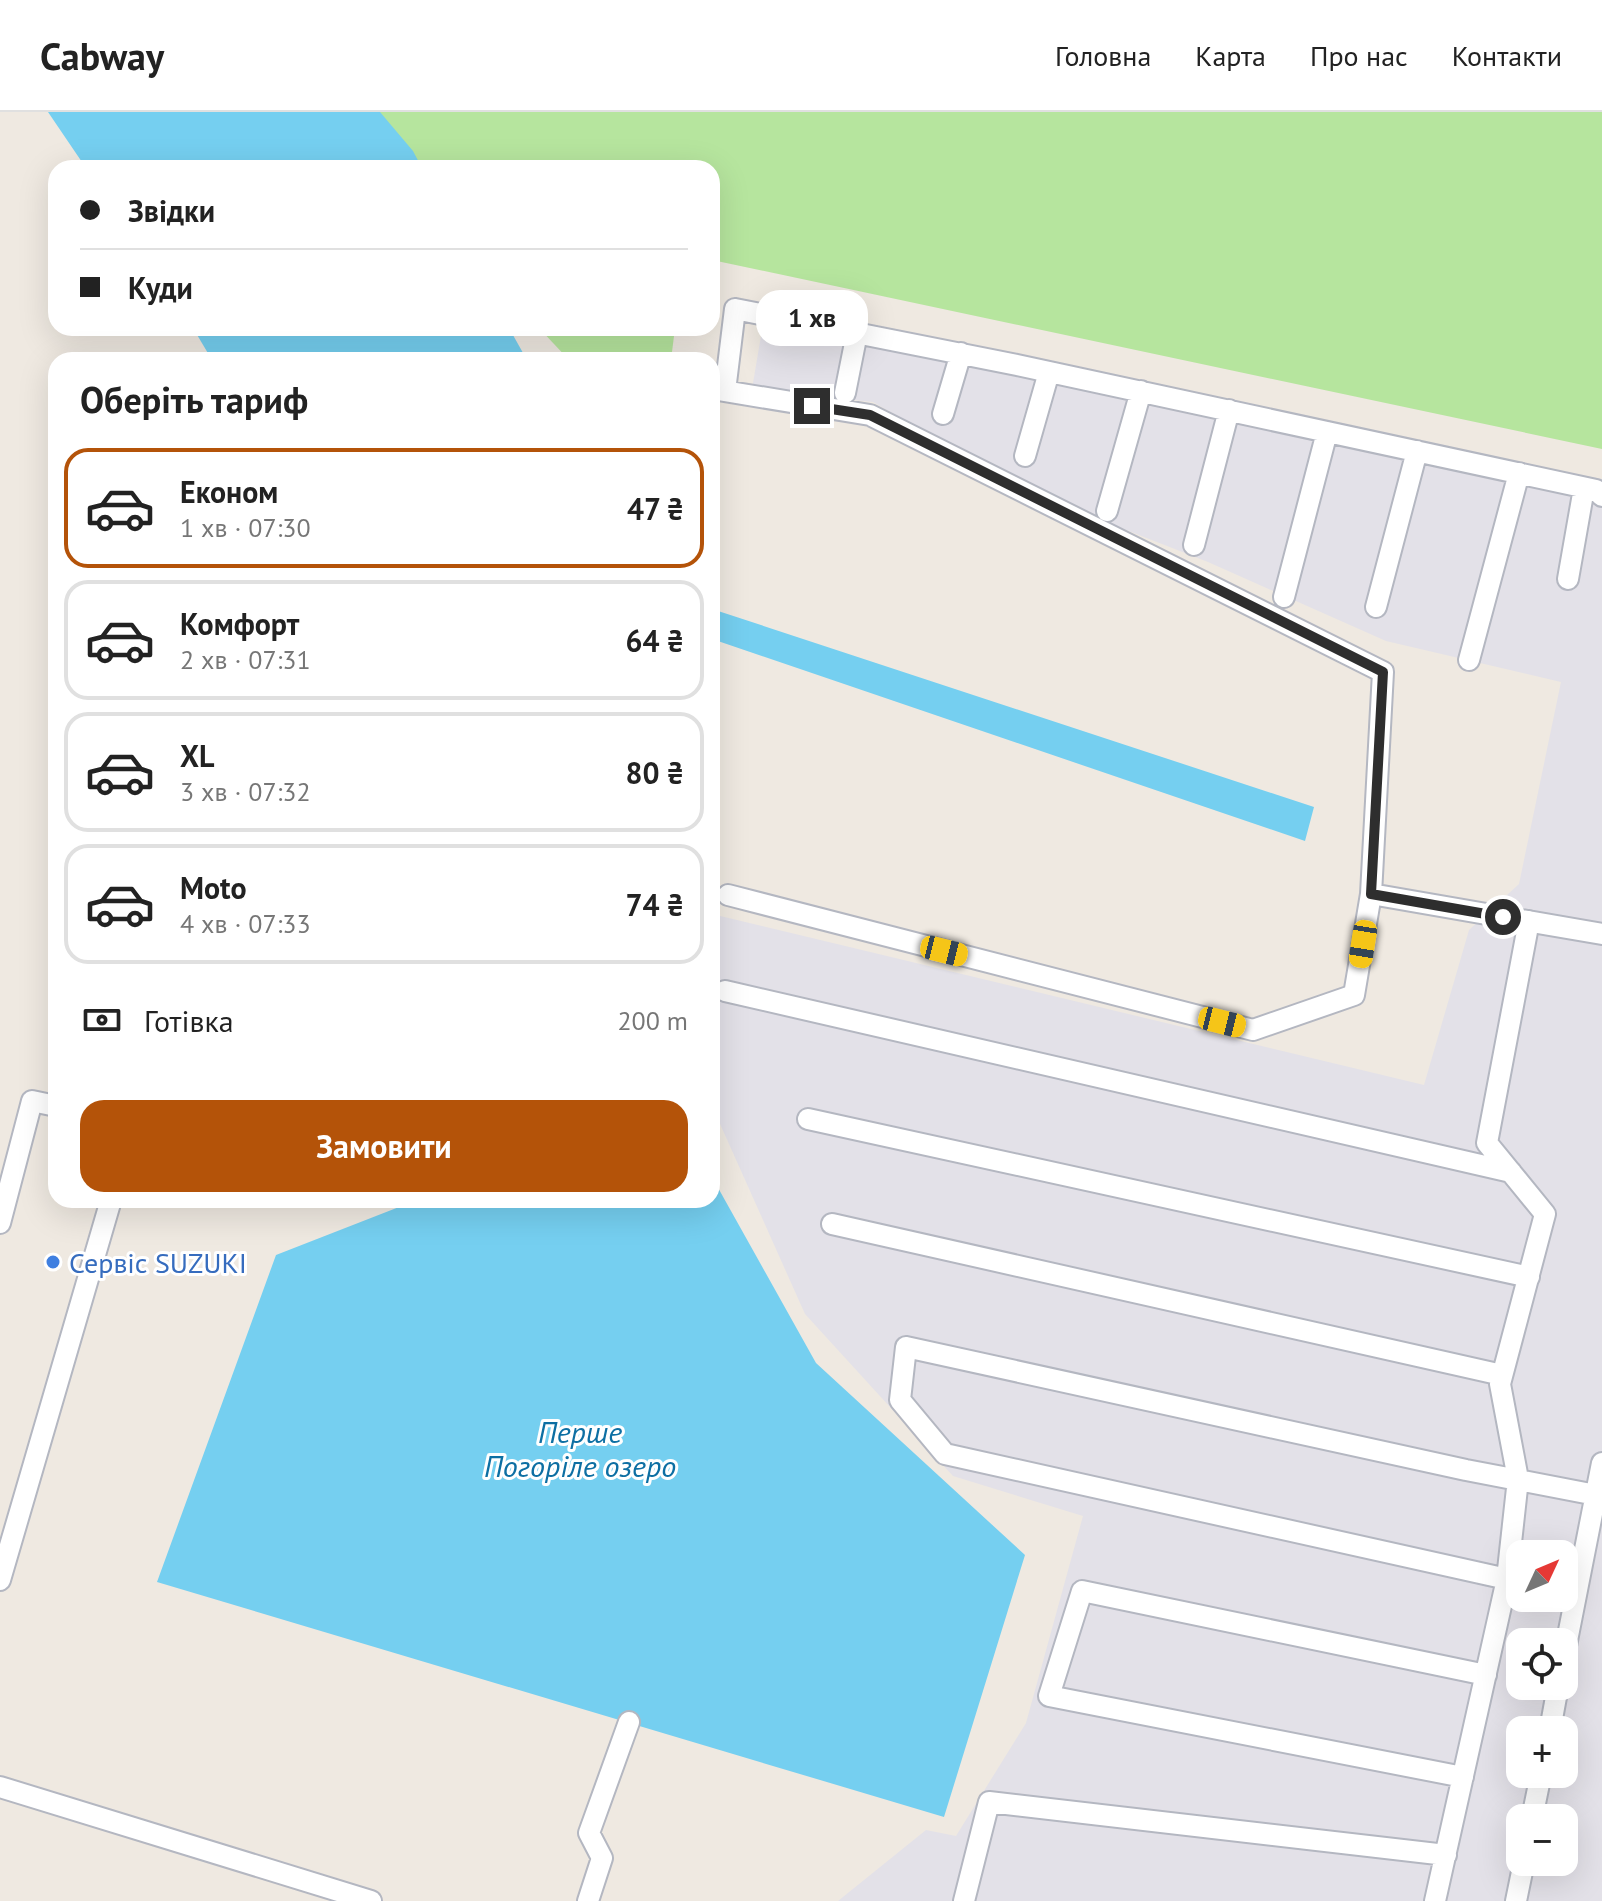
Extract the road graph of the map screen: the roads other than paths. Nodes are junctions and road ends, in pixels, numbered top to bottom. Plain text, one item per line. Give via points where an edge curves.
1 (857, 333) junction
2 (961, 353) junction
3 (1049, 372) junction
4 (720, 380) edge
5 (720, 390) edge
6 (1141, 391) junction
7 (845, 393) dead end
8 (1229, 410) junction
9 (943, 414) dead end
10 (1327, 432) junction
11 (1417, 451) junction
12 (1025, 456) dead end
13 (1519, 473) junction
14 (1593, 492) edge
15 (1107, 511) dead end
16 (1194, 545) dead end
17 (1568, 579) dead end
18 (1284, 597) dead end
19 (1376, 607) dead end
20 (1469, 660) dead end
21 (1371, 894) junction
22 (728, 895) dead end
23 (1529, 921) junction
24 (1601, 928) edge
25 (725, 991) dead end
26 (48, 1104) edge
27 (808, 1119) dead end
28 (1511, 1172) junction
29 (109, 1208) edge
30 (0, 1223) edge
31 (832, 1224) dead end
32 (1529, 1277) junction
33 (1502, 1375) junction
34 (1602, 1463) edge
35 (1518, 1479) junction
36 (1596, 1495) junction
37 (1511, 1540) edge
38 (2, 1569) edge
39 (1506, 1579) edge
40 (1506, 1584) edge
41 (1570, 1628) edge
42 (1486, 1675) junction
43 (629, 1722) dead end
44 (1463, 1777) junction
45 (0, 1787) edge
46 (1446, 1855) junction
47 (1521, 1876) edge
48 (371, 1901) edge
49 (588, 1901) edge
50 (964, 1901) edge
51 (1435, 1901) edge
52 (1516, 1901) edge

1 - 2 lane
1 - 4 lane via 735,309
1 - 7 lane
2 - 3 lane
2 - 9 lane
3 - 6 lane
3 - 12 lane
5 - 21 lane via 870,415 1383,672
6 - 8 lane
6 - 15 lane
8 - 10 lane
8 - 16 lane
10 - 11 lane
10 - 18 lane
11 - 13 lane
11 - 19 lane
13 - 14 lane
13 - 20 lane
14 - 17 lane
21 - 22 lane via 1354,995 1253,1030
21 - 23 lane
23 - 24 lane
23 - 28 lane via 1487,1143
25 - 28 lane
26 - 30 lane via 32,1101
27 - 32 lane
28 - 32 lane via 1545,1214
29 - 38 lane
31 - 33 lane
32 - 33 lane
33 - 35 lane
34 - 36 lane
35 - 36 lane
35 - 37 lane
35 - 39 lane via 906,1347 900,1400 945,1454
36 - 41 lane
40 - 42 lane
42 - 44 lane
42 - 44 lane via 1082,1591 1049,1696
43 - 49 lane via 589,1833 602,1858
44 - 46 lane
45 - 48 lane
46 - 50 lane via 989,1802
46 - 51 lane
47 - 52 lane

